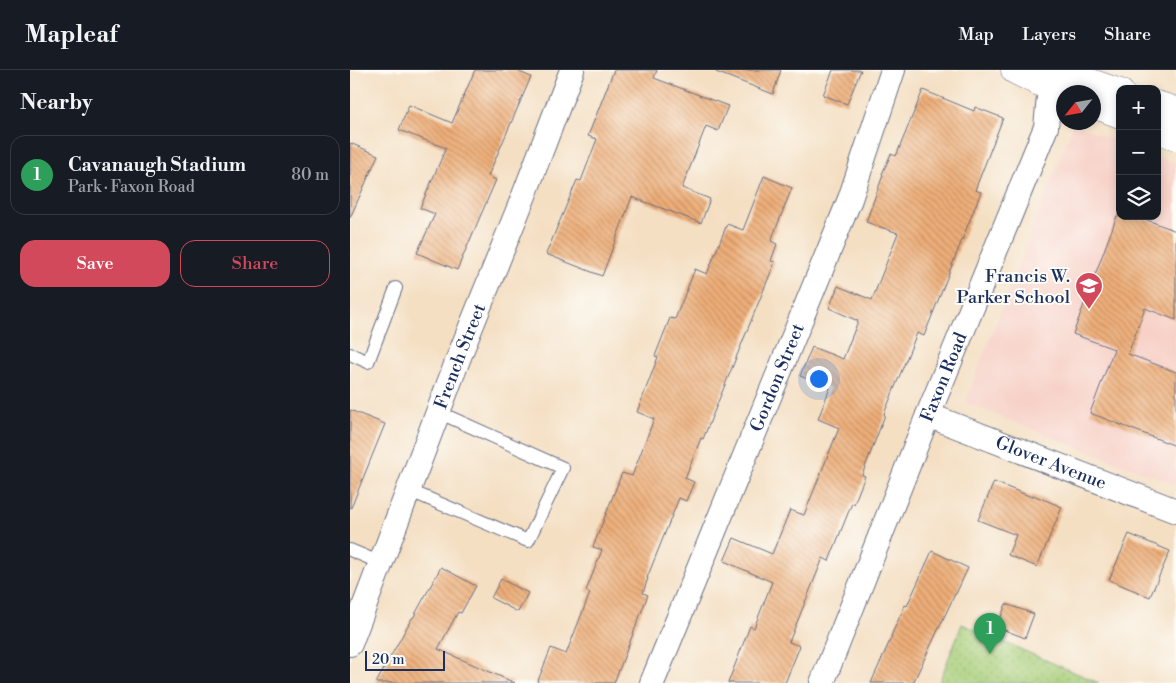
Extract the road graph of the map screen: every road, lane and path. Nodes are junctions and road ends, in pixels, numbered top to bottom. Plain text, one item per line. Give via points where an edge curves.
1 (572, 70) edge
2 (893, 70) edge
3 (1015, 70) edge
4 (1055, 80) edge
5 (1116, 92) edge
6 (1161, 106) edge
7 (1101, 107) edge
8 (1176, 111) edge
9 (1116, 112) edge
10 (1160, 130) edge
11 (1176, 136) edge
12 (396, 288) dead end
13 (350, 354) edge
14 (438, 412) junction
15 (928, 415) junction
16 (408, 490) junction
17 (1176, 511) edge
18 (350, 550) edge
19 (381, 563) junction
20 (350, 644) edge
21 (652, 683) edge
22 (822, 683) edge

1 - 14 street, French Street
2 - 21 street, Gordon Street via 850,200
3 - 4 street
4 - 5 street
4 - 15 street, Faxon Road via 1046,127
6 - 8 street
7 - 9 street
10 - 11 street
12 - 13 lane via 368,362
14 - 16 street, French Street
14 - 16 lane via 563,468 528,541
15 - 17 street, Glover Avenue
15 - 22 street, Faxon Road
16 - 19 street, French Street
18 - 19 lane
19 - 20 street, French Street

